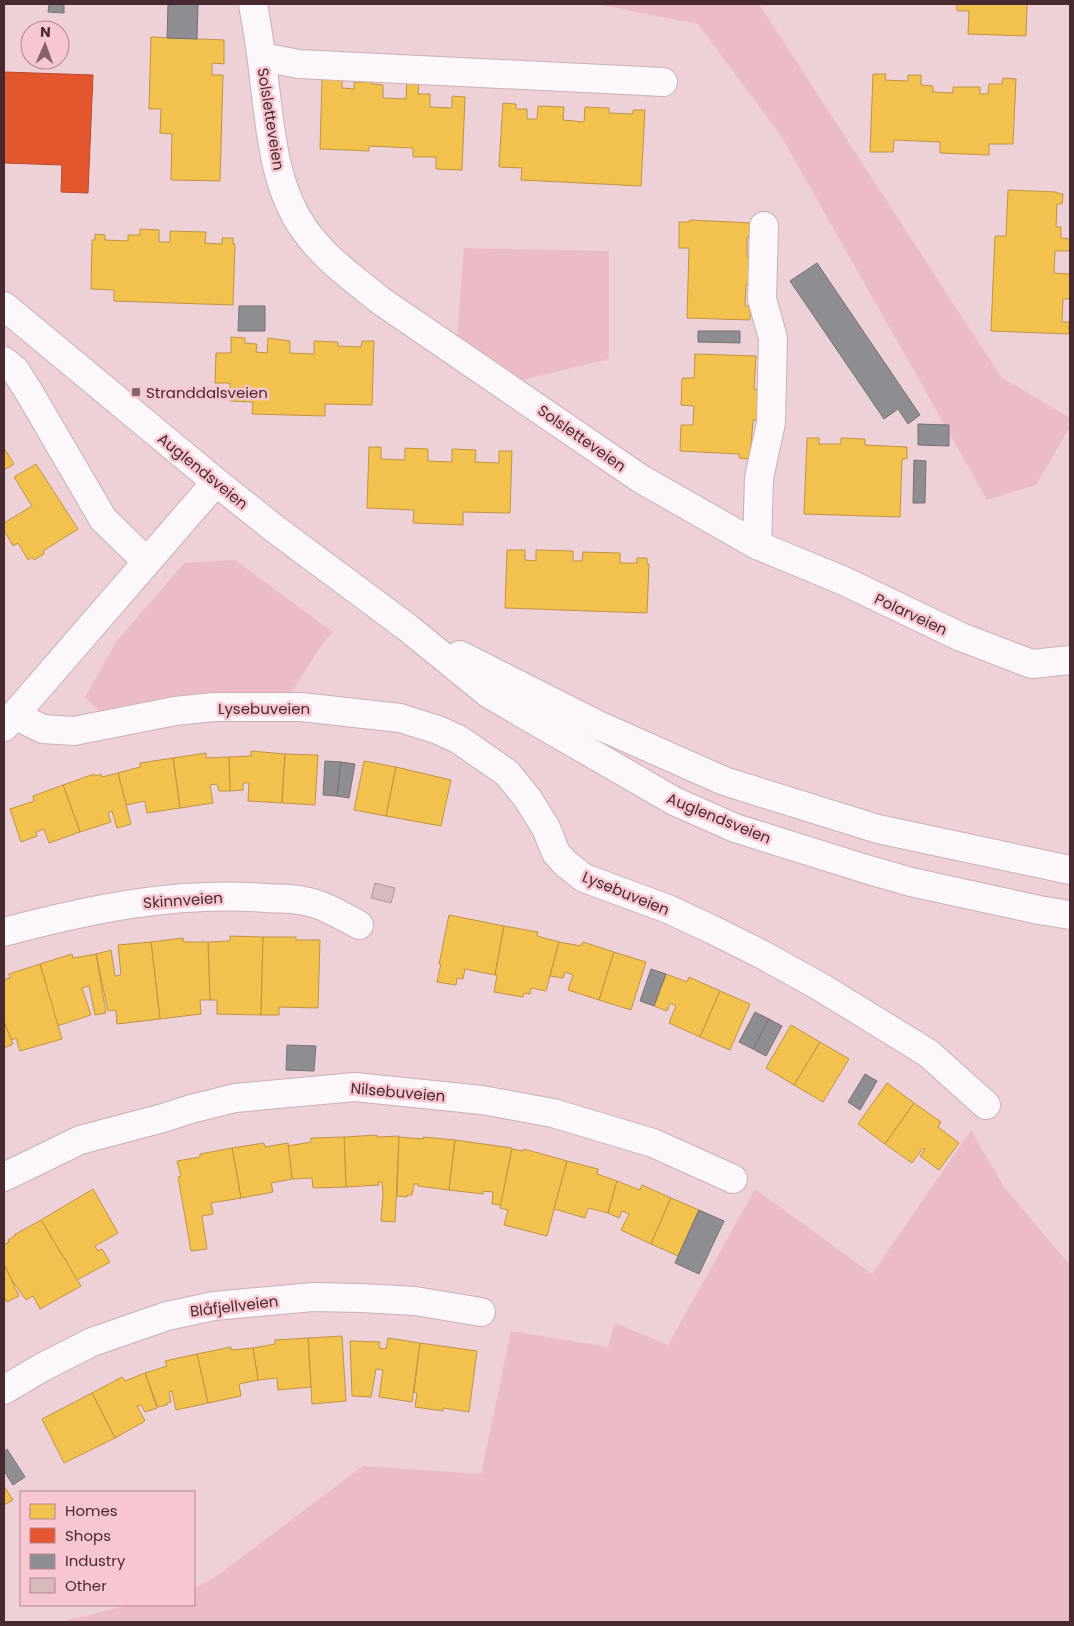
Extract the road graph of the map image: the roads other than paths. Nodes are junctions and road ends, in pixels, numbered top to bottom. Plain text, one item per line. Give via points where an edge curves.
1 (253, 4) edge
2 (262, 57) junction
3 (663, 82) dead end
4 (764, 226) dead end
5 (4, 306) edge
6 (4, 360) edge
7 (216, 482) junction
8 (757, 545) junction
9 (146, 562) junction
10 (408, 628) junction
11 (1070, 660) edge
12 (9, 721) edge
13 (1070, 870) edge
14 (1070, 915) edge
15 (359, 925) dead end
16 (4, 932) edge
17 (986, 1104) dead end
18 (4, 1177) edge
19 (733, 1178) dead end
20 (481, 1312) dead end
21 (4, 1390) edge

1 - 2 street, Solsletteveien
2 - 3 street, Solsletteveien via 299,64
2 - 8 street, Solsletteveien via 277,170 302,227 318,248 382,301 641,479
4 - 8 street via 762,299 773,338 771,423 759,478
5 - 7 street, Auglendsveien
6 - 9 street via 30,392 103,519
7 - 9 street
7 - 10 street, Auglendsveien
8 - 11 street, Polarveien via 961,637 1032,664
9 - 12 street
10 - 13 street, Auglendsveien via 598,725 696,770 878,829
10 - 14 street, Auglendsveien via 489,694 674,801 735,828 911,882
12 - 17 street, Lysebuveien via 74,731 175,711 300,707 400,718 438,730 458,739 507,774 546,828 556,852 584,878 713,930 819,986 928,1053
15 - 16 street, Skinnveien via 305,901 245,896 150,901 100,908
18 - 19 street, Nilsebuveien via 80,1140 191,1109 235,1098 356,1087 482,1100 553,1113 653,1143
20 - 21 street, Blåfjellveien via 414,1300 361,1298 313,1297 214,1306 167,1316 92,1342

